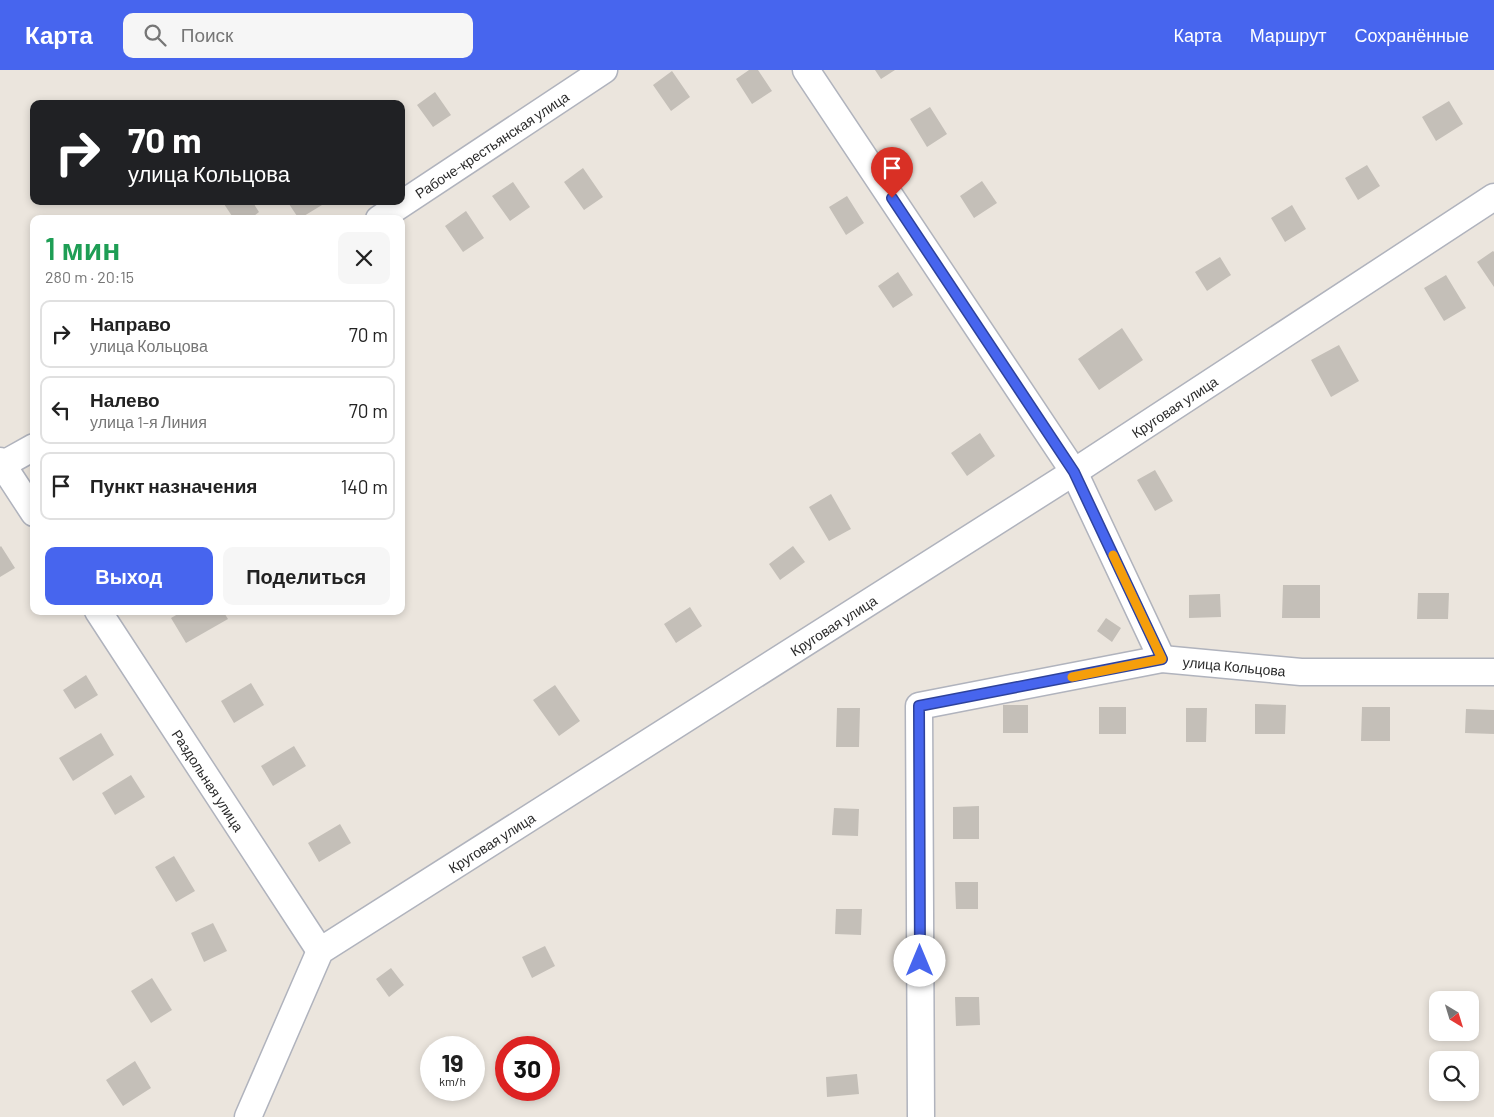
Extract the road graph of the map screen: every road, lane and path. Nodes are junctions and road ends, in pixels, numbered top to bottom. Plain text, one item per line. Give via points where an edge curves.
1 (604, 70) edge
2 (806, 70) edge
3 (1494, 196) edge
4 (405, 202) edge
5 (400, 205) edge
6 (385, 215) edge
7 (30, 449) edge
8 (1, 464) edge
9 (1074, 472) junction
10 (30, 507) edge
11 (101, 615) edge
12 (1162, 659) junction
13 (1494, 672) edge
14 (320, 951) junction
15 (248, 1117) edge
16 (921, 1117) edge

1 - 4 street, Рабоче-крестьянская улица
2 - 9 street
3 - 9 street, Круговая улица
5 - 6 street, Рабоче-крестьянская улица
7 - 8 street
8 - 10 street
9 - 12 street
9 - 14 street, Круговая улица
11 - 14 street, Раздольная улица
12 - 13 street, улица Кольцова via 1301,672
12 - 16 street, улица Кольцова via 919,706
14 - 15 street

